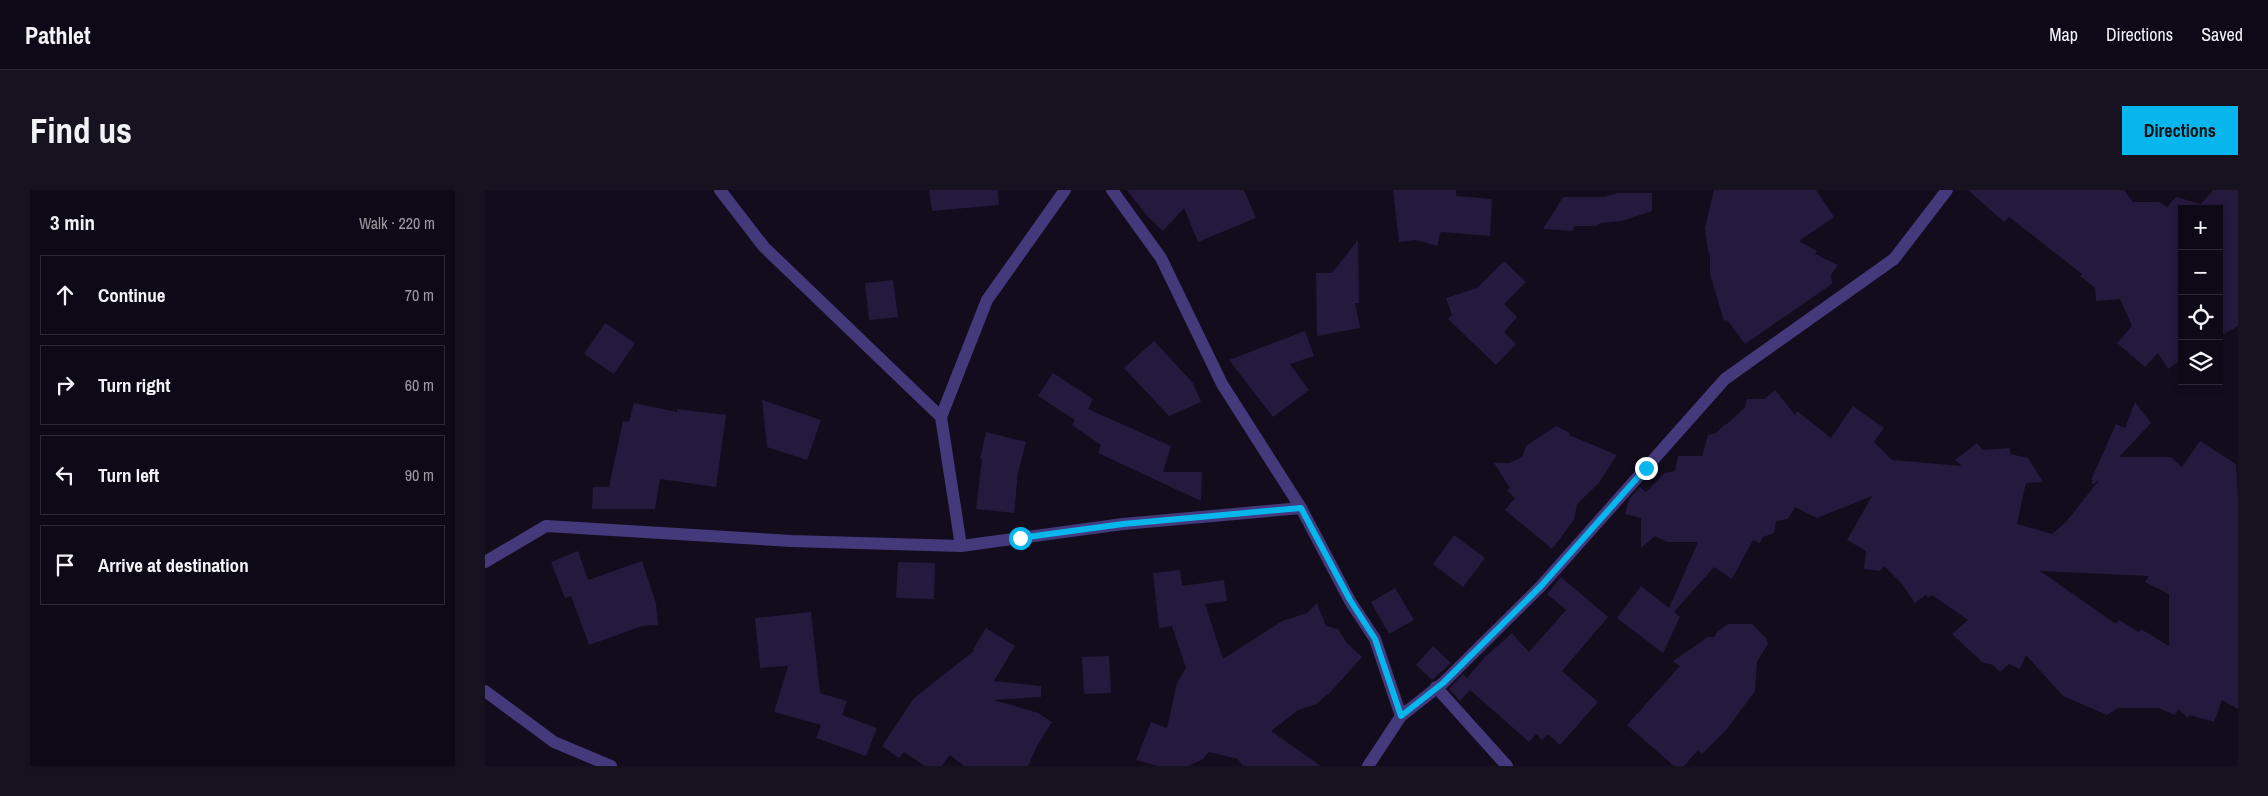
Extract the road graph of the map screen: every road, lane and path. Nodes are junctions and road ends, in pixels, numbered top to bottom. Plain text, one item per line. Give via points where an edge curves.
1 (719, 190) edge
2 (1065, 190) edge
3 (1112, 190) edge
4 (1947, 190) edge
5 (941, 417) junction
6 (1301, 508) junction
7 (961, 546) junction
8 (485, 562) edge
9 (1436, 687) junction
10 (485, 691) edge
11 (1401, 716) junction
12 (611, 766) edge
13 (1368, 766) edge
14 (1507, 766) edge

1 - 5 street via 764,247
2 - 5 street via 987,300
3 - 6 street via 1161,258 1222,384
4 - 9 street via 1894,259 1725,379 1541,586
5 - 7 street
6 - 7 street via 1123,524
6 - 11 street via 1350,600 1375,639
7 - 8 street via 791,541 546,526
9 - 11 street
9 - 14 street
10 - 12 street via 554,742
11 - 13 street

